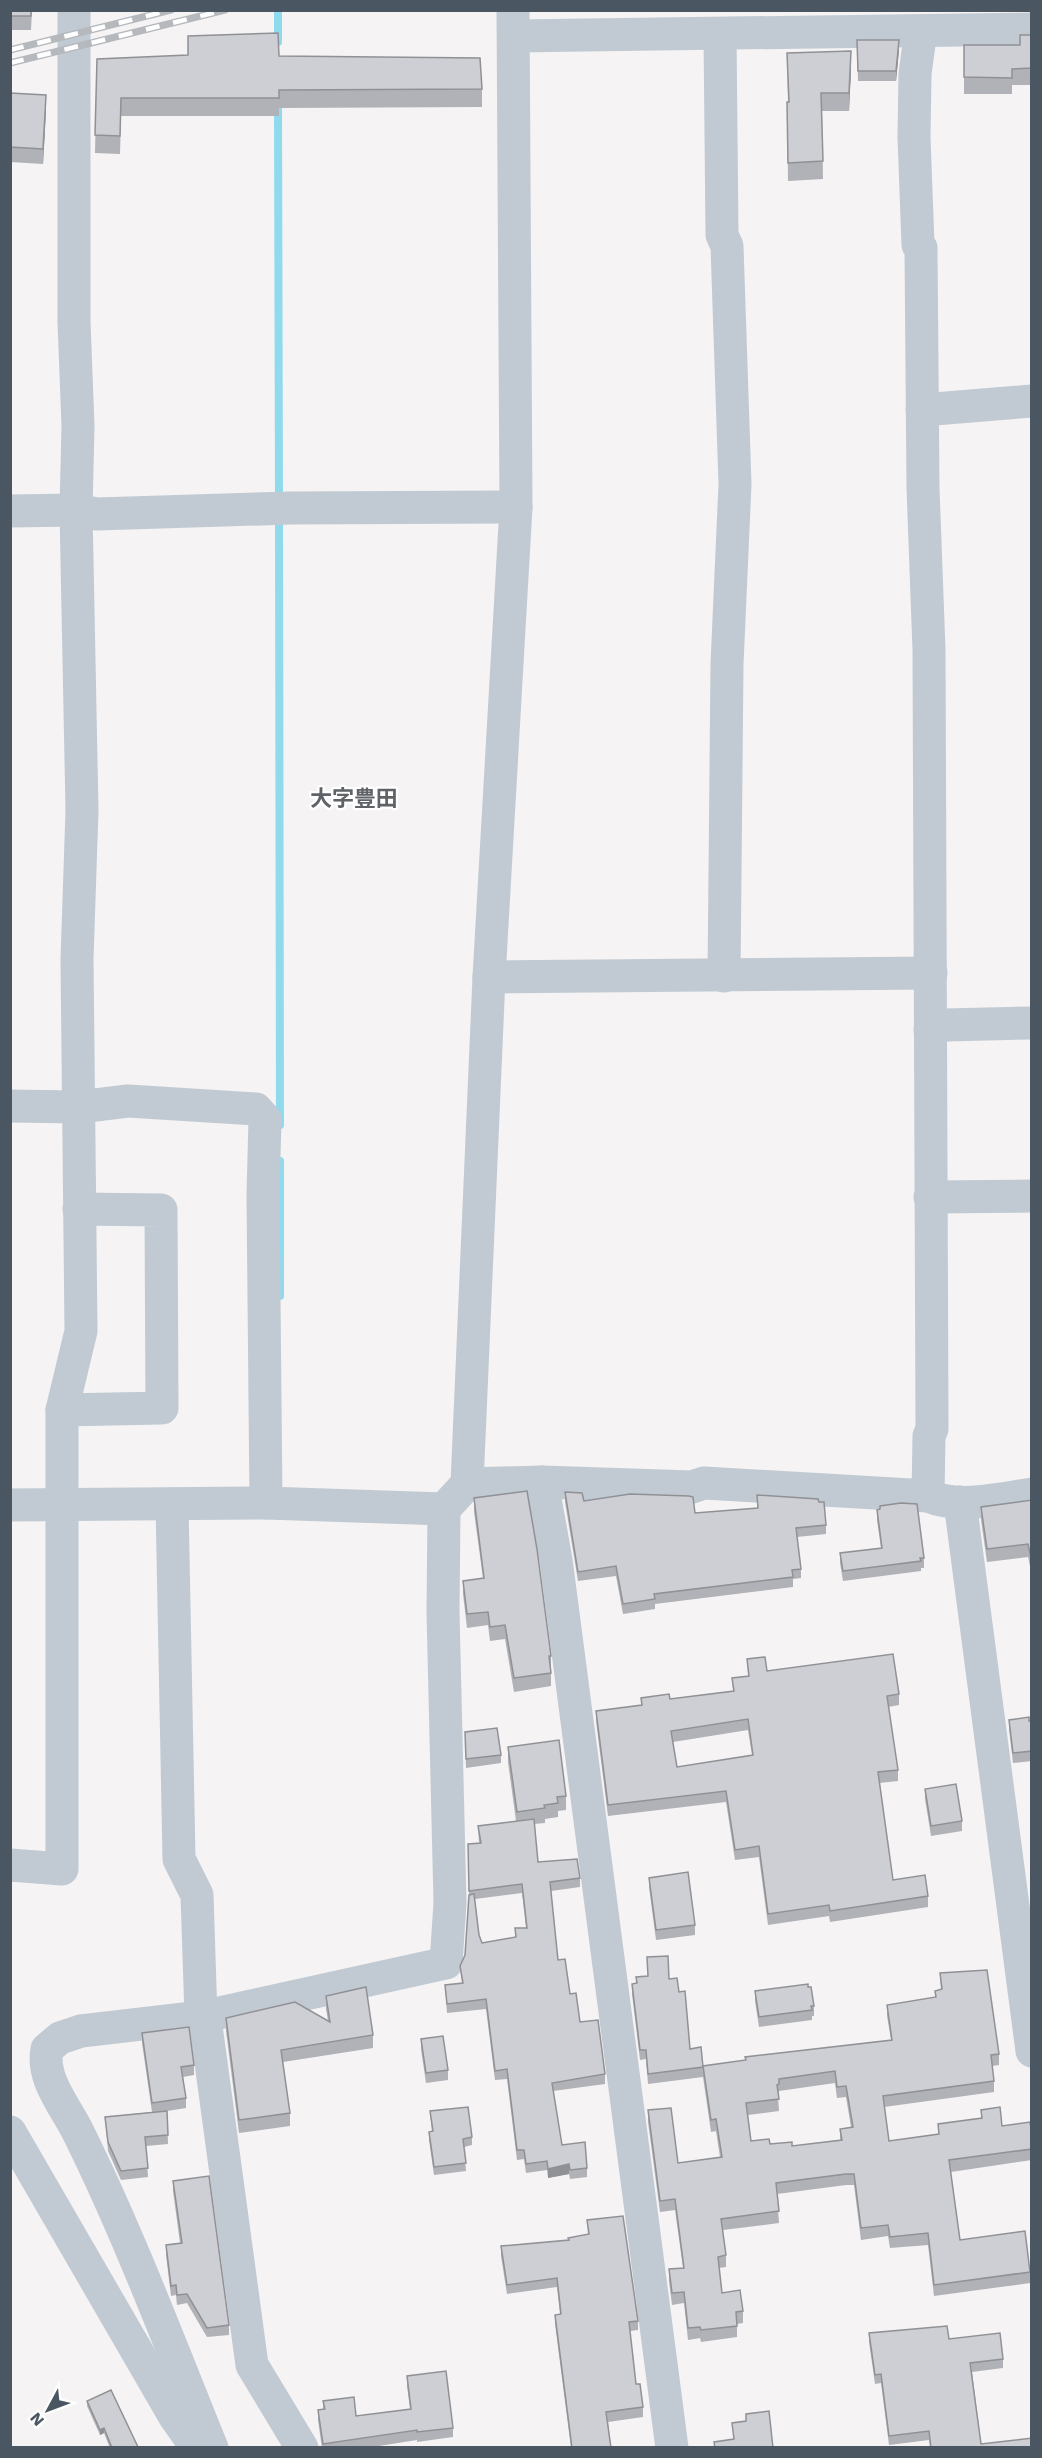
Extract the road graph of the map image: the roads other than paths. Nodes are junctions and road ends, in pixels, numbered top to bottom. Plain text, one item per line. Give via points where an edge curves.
1 (74, 10) edge
2 (514, 23) edge
3 (920, 24) edge
4 (1032, 29) edge
5 (720, 34) junction
6 (1032, 401) edge
7 (921, 410) junction
8 (516, 507) junction
9 (10, 510) edge
10 (76, 510) junction
11 (931, 973) junction
12 (724, 976) junction
13 (489, 977) junction
14 (1032, 1023) edge
15 (930, 1030) junction
16 (10, 1107) edge
17 (79, 1107) junction
18 (1032, 1196) edge
19 (930, 1197) junction
20 (80, 1209) junction
21 (62, 1410) junction
22 (542, 1482) junction
23 (467, 1484) junction
24 (1032, 1494) edge
25 (928, 1496) junction
26 (960, 1502) junction
27 (266, 1503) junction
28 (172, 1504) junction
29 (10, 1505) edge
30 (63, 1505) junction
31 (444, 1509) junction
32 (10, 1864) edge
33 (201, 2017) junction
34 (1032, 2051) edge
35 (10, 2132) edge
36 (197, 2448) edge
37 (212, 2448) edge
38 (302, 2448) edge
39 (672, 2448) edge

1 - 10 street
2 - 5 street
2 - 8 street
3 - 4 street
3 - 5 street
3 - 7 street via 914,137 921,248
5 - 12 street via 722,235 727,246 735,484 727,664
6 - 7 street
7 - 11 street via 929,650
8 - 10 street via 97,514
8 - 13 street
9 - 10 street
10 - 17 street via 82,810 77,959
11 - 12 street
11 - 15 street
12 - 13 street
13 - 23 street
14 - 15 street via 945,1025
15 - 19 street
16 - 17 street
17 - 20 street
17 - 27 street via 128,1101 245,1108 256,1109 265,1119
18 - 19 street
19 - 25 street via 932,1429
20 - 21 street via 81,1331
20 - 21 street via 161,1210 162,1407
21 - 30 street
22 - 23 street
22 - 25 street via 692,1487 704,1483
22 - 39 street via 559,1583
23 - 31 street
24 - 26 street
25 - 26 street
26 - 34 street
27 - 28 street
27 - 31 street
28 - 30 street
28 - 33 street via 179,1858 197,1895
29 - 30 street
30 - 32 street via 62,1869
31 - 33 street via 450,1903 446,1963
33 - 37 street via 81,2031 60,2038 46,2049 44,2062 56,2094 121,2221
33 - 38 street via 206,2026 252,2365
35 - 36 street via 175,2417

